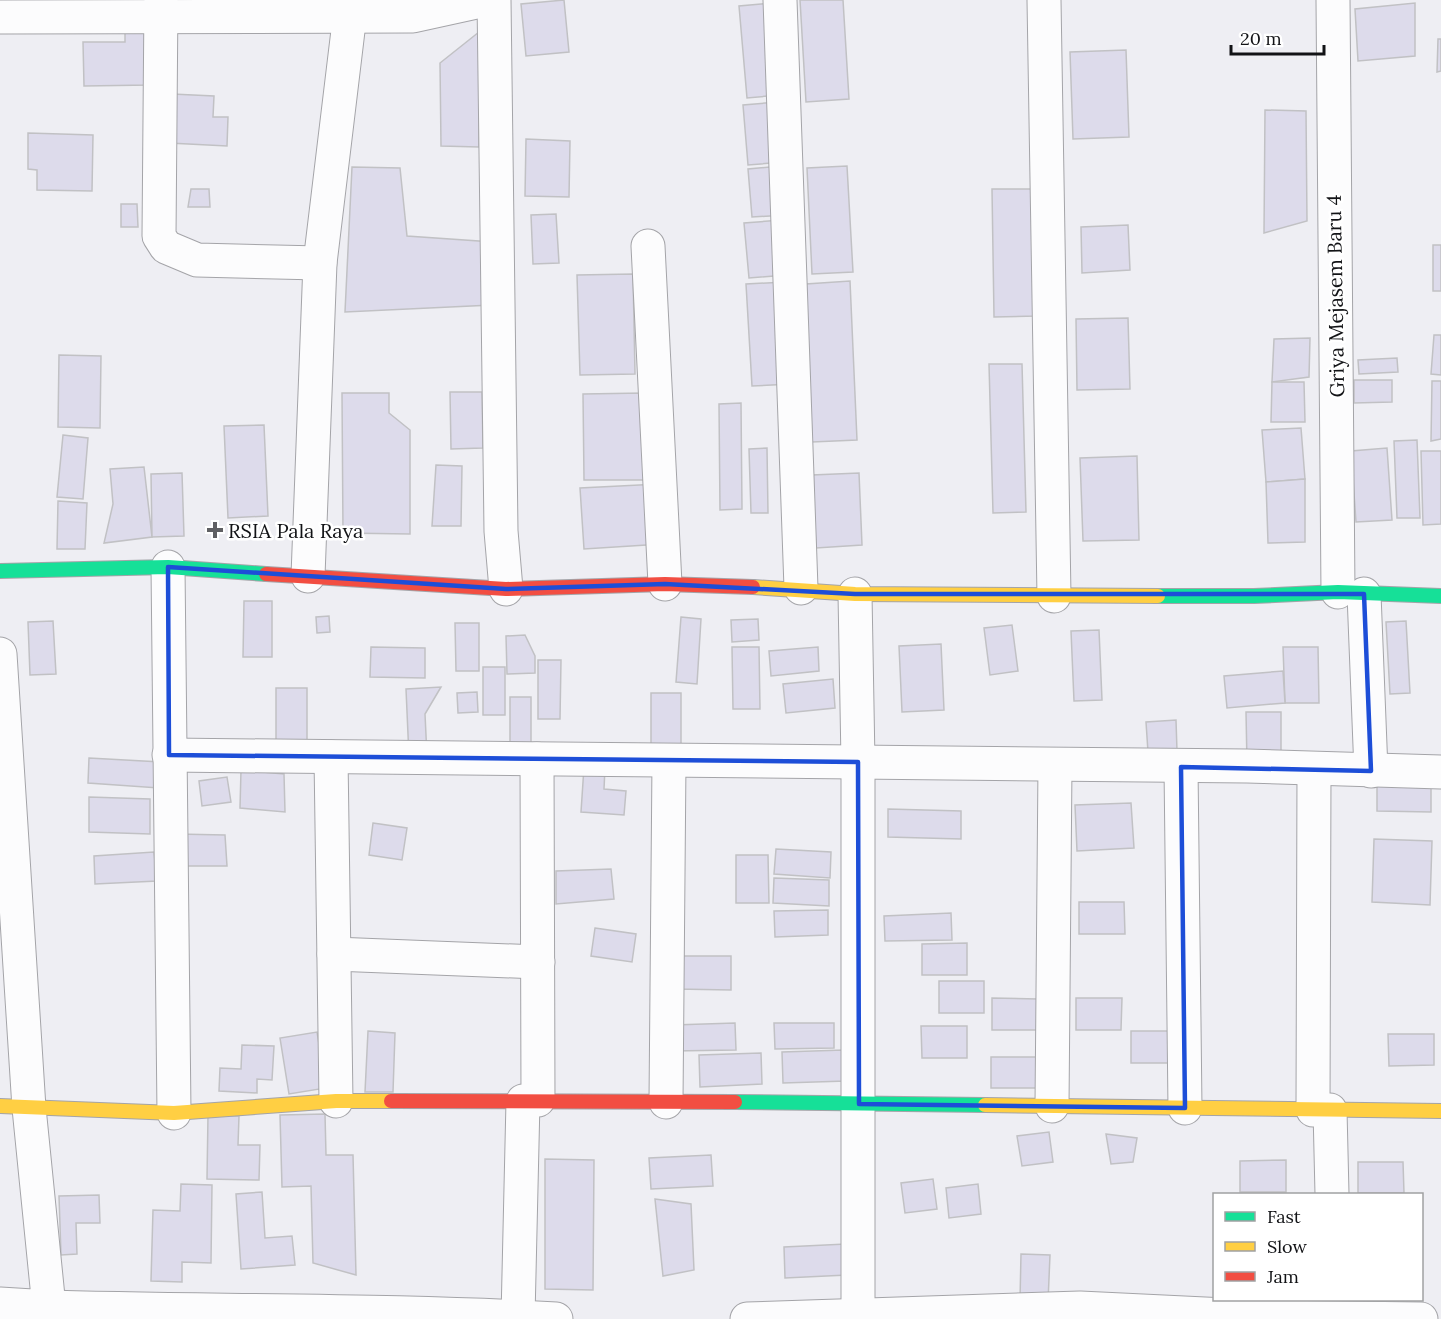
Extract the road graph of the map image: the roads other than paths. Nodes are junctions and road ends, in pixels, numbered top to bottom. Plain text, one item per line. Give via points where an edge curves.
1 (486, 0) edge
2 (494, 0) edge
3 (780, 0) edge
4 (1044, 0) edge
5 (1332, 0) edge
6 (161, 8) edge
7 (350, 14) junction
8 (0, 17) edge
9 (648, 246) dead end
10 (320, 263) junction
11 (168, 567) junction
12 (0, 571) edge
13 (308, 576) junction
14 (665, 584) junction
15 (801, 588) junction
16 (506, 590) junction
17 (1351, 593) junction
18 (855, 594) junction
19 (1054, 596) junction
20 (1441, 596) edge
21 (0, 654) edge
22 (169, 755) junction
23 (331, 757) junction
24 (537, 759) junction
25 (669, 760) junction
26 (858, 762) junction
27 (1055, 765) junction
28 (1182, 767) junction
29 (1314, 770) junction
30 (1371, 771) junction
31 (1441, 772) edge
32 (334, 954) junction
33 (538, 962) junction
34 (531, 1100) junction
35 (336, 1101) junction
36 (666, 1102) junction
37 (859, 1104) junction
38 (1052, 1106) junction
39 (15, 1107) edge
40 (1185, 1108) junction
41 (1322, 1110) junction
42 (1441, 1112) edge
43 (174, 1113) junction
44 (1332, 1193) edge
45 (0, 1304) edge
46 (49, 1307) junction
47 (1320, 1314) edge
48 (219, 1315) edge
49 (386, 1315) edge
50 (858, 1315) junction
51 (518, 1317) junction
52 (556, 1319) edge
53 (747, 1319) edge
54 (1421, 1319) edge

1 - 7 street via 413,16
2 - 16 street via 501,531
3 - 15 street
4 - 19 street
5 - 17 street, Griya Mejasem Baru 4
6 - 7 street
6 - 8 street
6 - 10 street via 159,236 166,247 197,260
7 - 10 street
9 - 14 street
10 - 13 street
11 - 12 main road
11 - 13 main road
11 - 22 street
13 - 16 main road
14 - 15 main road
14 - 16 main road
15 - 18 main road
17 - 19 main road
17 - 20 main road
17 - 30 street, Griya Mejasem Baru 4
18 - 19 main road
18 - 26 street
21 - 39 street
22 - 23 street
22 - 43 street
23 - 24 street
23 - 32 street
24 - 25 street
24 - 33 street
25 - 26 street
25 - 36 street
26 - 27 street
26 - 37 street
27 - 28 street
27 - 38 street
28 - 29 street
28 - 40 street
29 - 30 street
29 - 41 street
30 - 31 street
32 - 33 street
32 - 35 street
33 - 34 street
34 - 35 main road
34 - 36 main road
34 - 51 street
35 - 43 main road
36 - 37 main road
37 - 38 main road
37 - 50 street
38 - 40 main road
39 - 43 main road
39 - 46 street
40 - 41 main road
41 - 42 main road
41 - 44 street
45 - 46 street
46 - 48 street
47 - 50 street via 1080,1308
47 - 54 street
48 - 49 street
49 - 51 street
50 - 53 street
51 - 52 street

